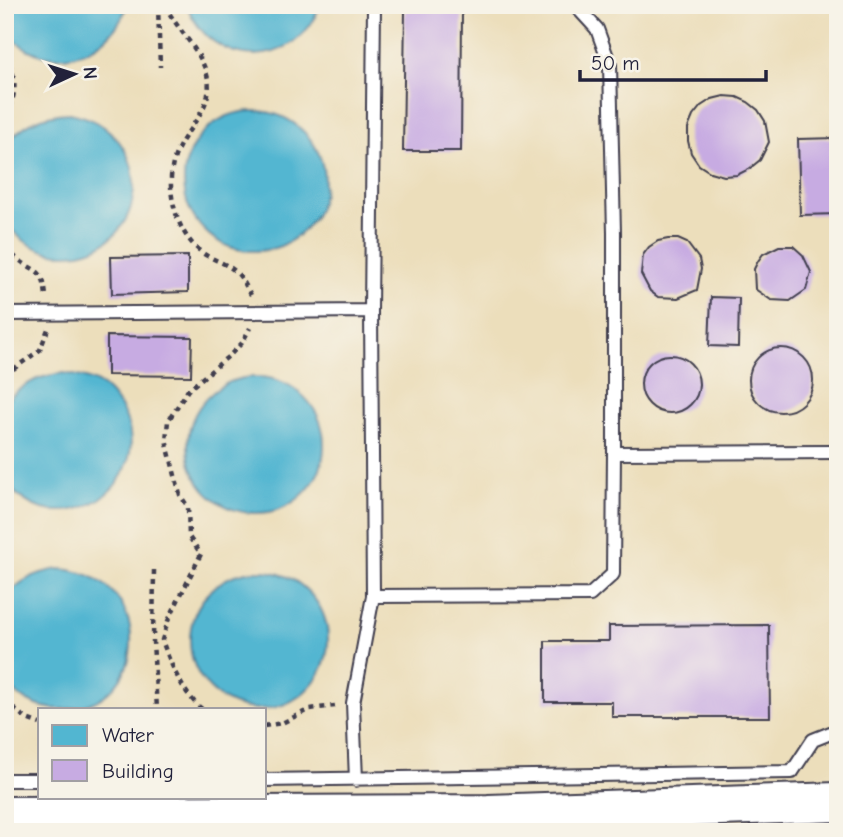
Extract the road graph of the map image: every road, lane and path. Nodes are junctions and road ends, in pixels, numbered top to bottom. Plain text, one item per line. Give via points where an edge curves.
1 (158, 5) edge
2 (165, 5) edge
3 (374, 5) edge
4 (575, 5) edge
5 (5, 55) edge
6 (160, 67) dead end
7 (5, 115) edge
8 (371, 311) junction
9 (253, 312) junction
10 (5, 314) edge
11 (838, 452) edge
12 (614, 453) junction
13 (5, 523) edge
14 (5, 561) edge
15 (154, 570) dead end
16 (373, 596) junction
17 (162, 640) junction
18 (153, 641) junction
19 (5, 702) edge
20 (353, 703) junction
21 (157, 708) edge
22 (201, 708) edge
23 (38, 723) edge
24 (266, 726) edge
25 (838, 730) edge
26 (5, 780) edge
27 (38, 780) edge
28 (266, 780) edge
29 (356, 780) junction
30 (838, 802) edge
31 (5, 816) edge

1 - 6 path
2 - 9 path via 203,62 209,82 199,118 174,160 170,190 175,212 184,233 203,253 239,275 251,295
3 - 8 lane
4 - 12 lane via 597,29 610,65
5 - 7 path via 12,66 14,96
8 - 9 lane
8 - 16 lane
9 - 10 lane
9 - 17 path via 242,343 188,390 168,421 166,440 180,495 188,508 189,537 201,554
11 - 12 lane
12 - 16 lane via 613,574 590,595
13 - 14 path via 9,549
15 - 18 path
16 - 20 lane
17 - 18 path
17 - 22 path
18 - 21 path
19 - 23 path
20 - 24 path via 310,709
20 - 29 lane
25 - 29 lane via 813,740 792,772
26 - 27 lane
28 - 29 lane
30 - 31 highway via 488,814

